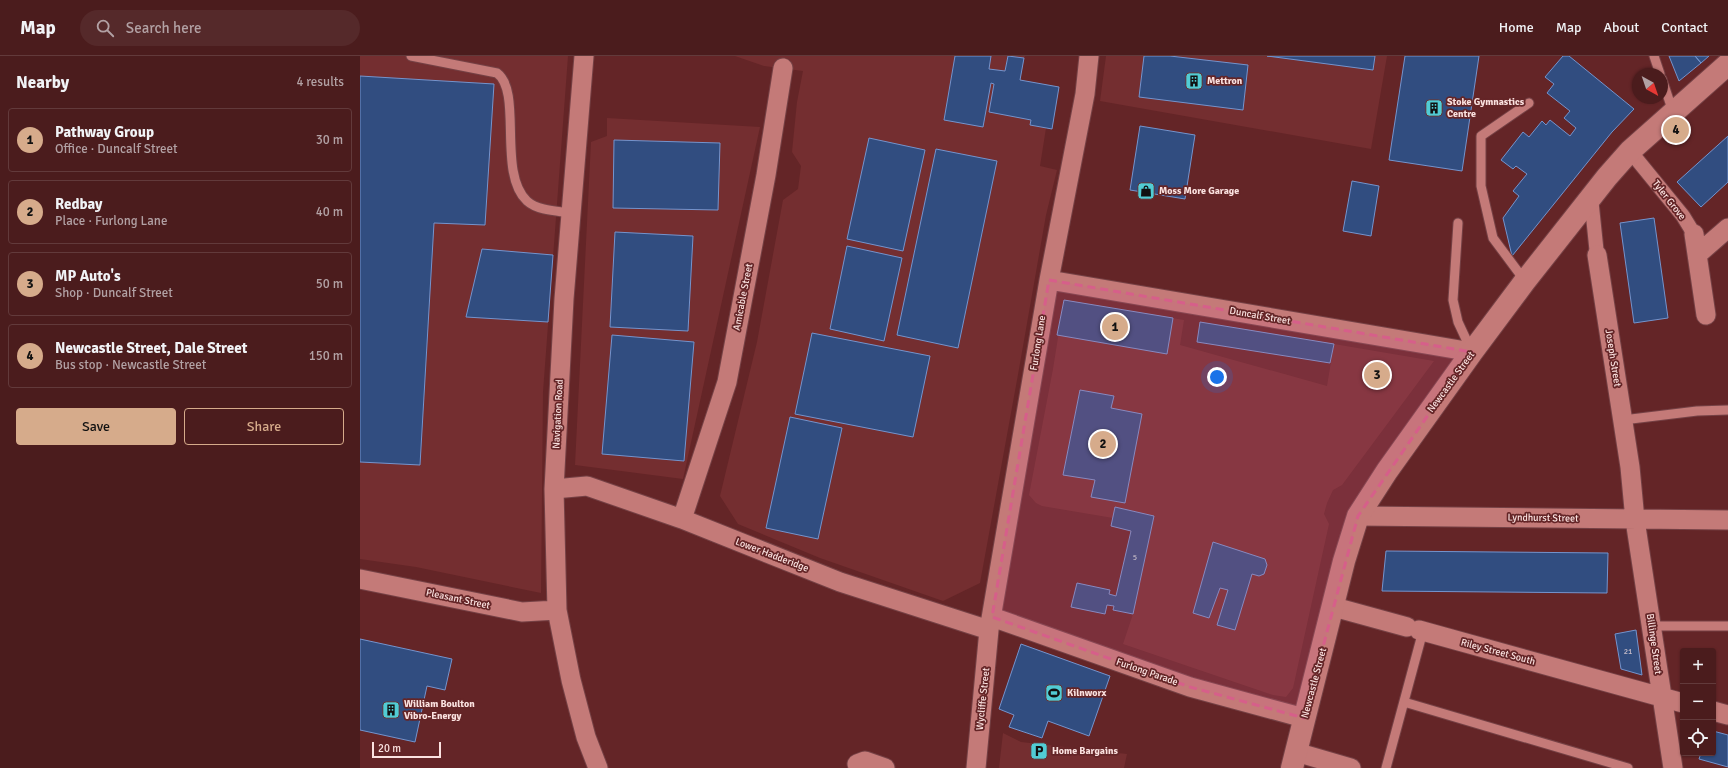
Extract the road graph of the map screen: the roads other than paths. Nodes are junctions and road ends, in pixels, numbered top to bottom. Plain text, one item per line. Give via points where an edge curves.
1 (412, 56) edge
2 (584, 56) edge
3 (1089, 56) edge
4 (1654, 56) edge
5 (785, 62) edge
6 (1728, 64) edge
7 (1658, 68) edge
8 (1668, 97) edge
9 (1529, 103) dead end
10 (1673, 112) junction
11 (1630, 151) junction
12 (1591, 197) junction
13 (571, 213) junction
14 (1458, 223) dead end
15 (1728, 228) edge
16 (1694, 234) joint
17 (1698, 254) junction
18 (1597, 255) joint
19 (1049, 280) junction
20 (1525, 281) junction
21 (1706, 315) dead end
22 (1472, 352) junction
23 (1728, 410) edge
24 (1623, 420) junction
25 (554, 489) junction
26 (1358, 516) junction
27 (682, 519) junction
28 (1635, 520) junction
29 (1728, 520) edge
30 (360, 579) edge
31 (1334, 607) junction
32 (557, 610) junction
33 (991, 623) junction
34 (1651, 626) junction
35 (1728, 626) edge
36 (1416, 629) junction
37 (1662, 697) junction
38 (1404, 702) junction
39 (1680, 702) edge
40 (1716, 712) edge
41 (1728, 715) edge
42 (1304, 718) junction
43 (1294, 760) edge
44 (856, 766) edge
45 (598, 768) edge
46 (885, 768) edge
47 (976, 768) edge
48 (1351, 768) edge
49 (1386, 768) edge
50 (1628, 768) edge
51 (1673, 768) edge

1 - 13 lane via 497,73 501,76 508,90 513,169 517,186 527,201 537,207
2 - 13 street, Navigation Road
3 - 19 street, Furlong Lane via 1085,94
4 - 7 lane
5 - 27 street, Amicable Street via 727,382
6 - 10 main road, Newcastle Street
8 - 10 lane
9 - 20 lane via 1481,136 1481,186 1493,238
10 - 11 main road, Newcastle Street
11 - 12 main road, Newcastle Street
11 - 16 street, Tyler Grove via 1683,216
12 - 18 street, Joseph Street
12 - 20 main road, Newcastle Street
13 - 25 street, Navigation Road
14 - 22 lane via 1453,300 1458,322
15 - 17 street
16 - 17 street, Tyler Grove
17 - 21 street, Tyler Grove
18 - 24 street, Joseph Street
19 - 22 street, Duncalf Street
19 - 33 street, Furlong Lane
20 - 22 main road, Newcastle Street
22 - 26 main road, Newcastle Street
23 - 24 lane
24 - 28 street, Joseph Street
25 - 27 street, Lower Hadderidge via 587,486
25 - 32 street, Navigation Road
26 - 28 street, Lyndhurst Street
26 - 31 main road, Newcastle Street via 1344,561
27 - 33 street, Lower Hadderidge via 840,582
28 - 29 street, Lyndhurst Street
28 - 34 street, Billinge Street
30 - 32 street, Pleasant Street via 522,612
31 - 36 street, Riley Street South
31 - 42 main road, Newcastle Street
32 - 45 street, Navigation Road via 571,680 586,737
33 - 42 street, Furlong Parade via 1190,687
33 - 47 street, Wycliffe Street
34 - 35 lane
34 - 37 street, Billinge Street
36 - 37 street, Riley Street South
36 - 38 lane
37 - 39 street, Riley Street South
37 - 51 street, Billinge Street
38 - 49 lane
38 - 50 lane
40 - 41 street
42 - 43 main road, Newcastle Street
43 - 48 street
44 - 46 street via 865,761

